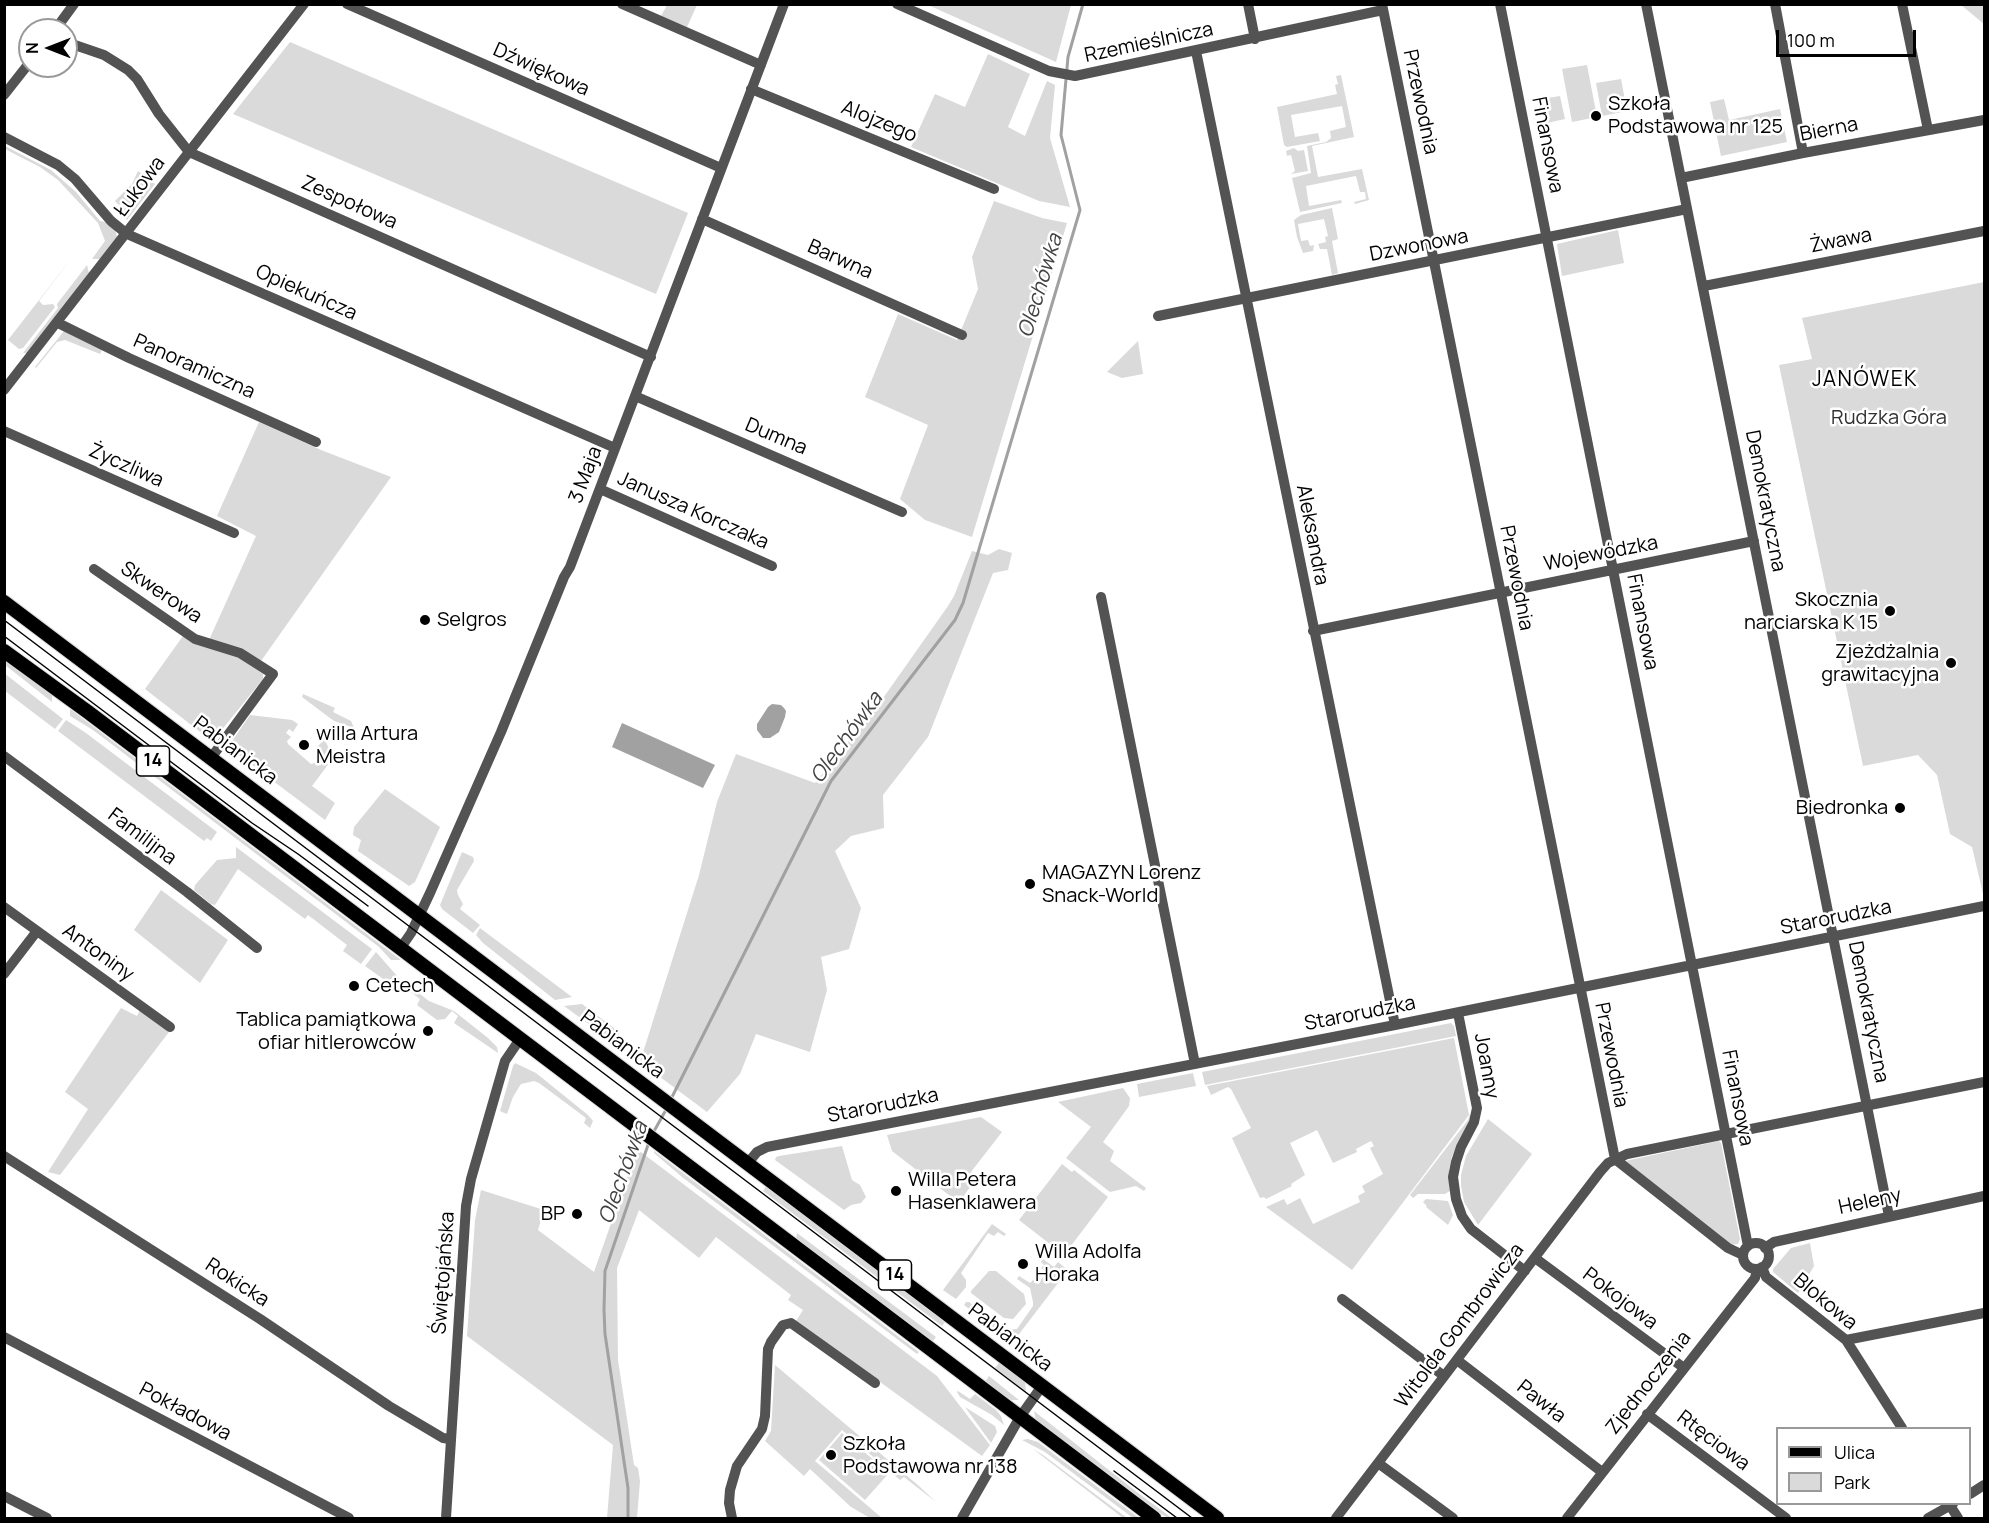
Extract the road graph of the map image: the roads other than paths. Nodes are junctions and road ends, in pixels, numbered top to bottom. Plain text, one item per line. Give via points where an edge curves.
1 (74, 4) edge
2 (304, 4) edge
3 (347, 4) edge
4 (622, 4) edge
5 (784, 4) edge
6 (897, 4) edge
7 (1248, 4) edge
8 (1500, 4) edge
9 (1646, 4) edge
10 (1775, 4) edge
11 (1902, 4) edge
12 (1382, 7) edge
13 (64, 18) edge
14 (1255, 39) junction
15 (78, 46) edge
16 (1196, 51) junction
17 (760, 65) junction
18 (18, 77) edge
19 (751, 89) junction
20 (4, 95) edge
21 (1984, 120) edge
22 (1928, 130) junction
23 (4, 137) edge
24 (189, 152) junction
25 (1803, 153) junction
26 (721, 168) junction
27 (1681, 178) junction
28 (994, 189) dead end
29 (1687, 209) junction
30 (702, 219) junction
31 (1984, 231) edge
32 (127, 234) junction
33 (1548, 238) junction
34 (1434, 262) junction
35 (1704, 286) junction
36 (1246, 299) junction
37 (1158, 316) dead end
38 (58, 322) junction
39 (962, 334) dead end
40 (651, 357) junction
41 (4, 390) edge
42 (635, 396) junction
43 (4, 431) edge
44 (316, 442) dead end
45 (615, 448) junction
46 (600, 489) junction
47 (902, 512) dead end
48 (234, 533) dead end
49 (1755, 541) junction
50 (772, 566) dead end
51 (94, 569) dead end
52 (1613, 569) junction
53 (1501, 592) junction
54 (1101, 597) dead end
55 (4, 602) edge
56 (1313, 631) junction
57 (4, 651) edge
58 (4, 756) edge
59 (212, 758) junction
60 (4, 907) edge
61 (1984, 908) edge
62 (419, 915) junction
63 (37, 931) junction
64 (1834, 936) junction
65 (257, 948) dead end
66 (400, 949) junction
67 (1691, 965) junction
68 (4, 974) edge
69 (1580, 988) junction
70 (1458, 1013) junction
71 (1395, 1025) junction
72 (170, 1027) dead end
73 (520, 1039) junction
74 (1195, 1064) junction
75 (1984, 1082) edge
76 (1868, 1104) junction
77 (1726, 1134) junction
78 (4, 1156) edge
79 (1615, 1159) junction
80 (747, 1164) junction
81 (1984, 1196) edge
82 (1889, 1216) junction
83 (1765, 1248) junction
84 (1745, 1251) junction
85 (1535, 1258) junction
86 (1760, 1268) junction
87 (1525, 1271) junction
88 (1342, 1299) dead end
89 (1984, 1312) edge
90 (4, 1337) edge
91 (1846, 1340) junction
92 (1457, 1360) junction
93 (1683, 1368) junction
94 (1444, 1376) junction
95 (875, 1383) dead end
96 (1042, 1386) junction
97 (1647, 1414) junction
98 (1020, 1417) junction
99 (1901, 1427) edge
100 (450, 1439) junction
101 (1378, 1463) junction
102 (1602, 1472) junction
103 (1984, 1485) edge
104 (1971, 1493) edge
105 (4, 1496) edge
106 (1949, 1505) edge
107 (47, 1518) edge
108 (349, 1518) edge
109 (446, 1518) edge
110 (732, 1518) edge
111 (962, 1518) edge
112 (1154, 1518) edge
113 (1217, 1518) edge
114 (1336, 1518) edge
115 (1453, 1518) edge
116 (1567, 1518) edge
117 (1786, 1518) edge
118 (1928, 1518) edge

1 - 13 street
2 - 24 street, Łukowa
3 - 26 street, Dźwiękowa
4 - 17 street
5 - 17 street, 3 Maja
6 - 16 street, Rzemieślnicza via 1058,74 1075,76
7 - 14 street
8 - 33 street, Finansowa
9 - 27 street, Demokratyczna
10 - 25 street
11 - 22 street
12 - 14 street, Rzemieślnicza
12 - 34 street, Przewodnia
14 - 16 street, Rzemieślnicza
15 - 24 street, Zespołowa via 104,55 128,70
16 - 36 street, Aleksandra
17 - 19 street, 3 Maja
18 - 20 street
19 - 26 street, 3 Maja
19 - 28 street, Alojzego
21 - 22 street, Bierna
22 - 25 street, Bierna
23 - 32 street, Opiekuńcza via 58,165
24 - 32 street, Łukowa
24 - 40 street, Zespołowa
25 - 27 street, Bierna
26 - 30 street, 3 Maja
27 - 29 street, Demokratyczna
29 - 33 street, Dzwonowa
29 - 35 street, Demokratyczna
30 - 39 street, Barwna
30 - 40 street, 3 Maja
31 - 35 street, Żwawa
32 - 38 street, Łukowa
32 - 45 street, Opiekuńcza
33 - 34 street, Dzwonowa
33 - 52 street, Finansowa
34 - 36 street, Dzwonowa
34 - 53 street, Przewodnia
35 - 49 street, Demokratyczna
36 - 37 street, Dzwonowa
36 - 56 street, Aleksandra
38 - 41 street, Łukowa
38 - 44 street, Panoramiczna
40 - 42 street, 3 Maja
42 - 45 street, 3 Maja
42 - 47 street, Dumna
43 - 48 street, Życzliwa
45 - 46 street, 3 Maja
46 - 50 street, Janusza Korczaka
46 - 62 street, 3 Maja via 528,670
49 - 52 street, Wojewódzka
49 - 64 street, Demokratyczna
51 - 59 street, Skwerowa via 195,639 240,653 273,674
52 - 53 street, Wojewódzka
52 - 67 street, Finansowa
53 - 56 street, Wojewódzka
53 - 69 street, Przewodnia
54 - 74 street
55 - 59 main road, Pabianicka / 14
56 - 71 street, Aleksandra
57 - 66 main road, 14
58 - 65 street, Familijna
59 - 62 main road, Pabianicka / 14
60 - 63 street, Antoniny
61 - 64 street, Starorudzka
62 - 66 street, 3 Maja
62 - 80 main road, Pabianicka / 14
63 - 68 street
63 - 72 street, Antoniny
64 - 67 street, Starorudzka
64 - 76 street, Demokratyczna
66 - 73 main road, 14
67 - 69 street, Starorudzka
67 - 77 street, Finansowa
69 - 70 street, Starorudzka
69 - 79 street, Przewodnia
70 - 71 street, Starorudzka
70 - 87 street, Joanny via 1477,1108 1456,1162 1456,1199 1471,1229
71 - 74 street, Starorudzka
73 - 98 main road, 14
73 - 100 street, Świętojańska via 505,1061 466,1206
74 - 80 street, Starorudzka via 767,1147
75 - 76 street
76 - 77 street
76 - 82 street, Demokratyczna
77 - 79 street
77 - 84 street, Finansowa
78 - 100 street, Rokicka via 389,1406
79 - 84 street via 1728,1248
79 - 85 street, Witolda Gombrowicza via 1600,1172
80 - 96 main road, Pabianicka / 14
81 - 82 street, Heleny
82 - 83 street, Heleny via 1774,1242
83 - 84 street via 1758,1244
83 - 86 street via 1768,1256
84 - 86 street via 1747,1265
85 - 87 street, Witolda Gombrowicza
85 - 93 street, Pokojowa
86 - 91 street, Blokowa via 1766,1277
86 - 93 street, Zjednoczenia
87 - 92 street, Witolda Gombrowicza
88 - 94 street
89 - 91 street
90 - 108 street, Pokładowa
91 - 99 street, Blokowa
92 - 94 street, Witolda Gombrowicza
92 - 102 street, Pawła
93 - 97 street, Zjednoczenia
94 - 101 street, Witolda Gombrowicza
95 - 110 street via 791,1323 783,1325 768,1349 762,1429 737,1466 729,1503
96 - 98 street
96 - 113 main road, Pabianicka / 14
97 - 102 street, Zjednoczenia
97 - 117 street, Rtęciowa
98 - 111 street
98 - 112 main road, 14
100 - 109 street, Świętojańska
101 - 114 street, Witolda Gombrowicza
101 - 115 street
102 - 116 street, Zjednoczenia
103 - 104 street
105 - 107 street
106 - 118 street

